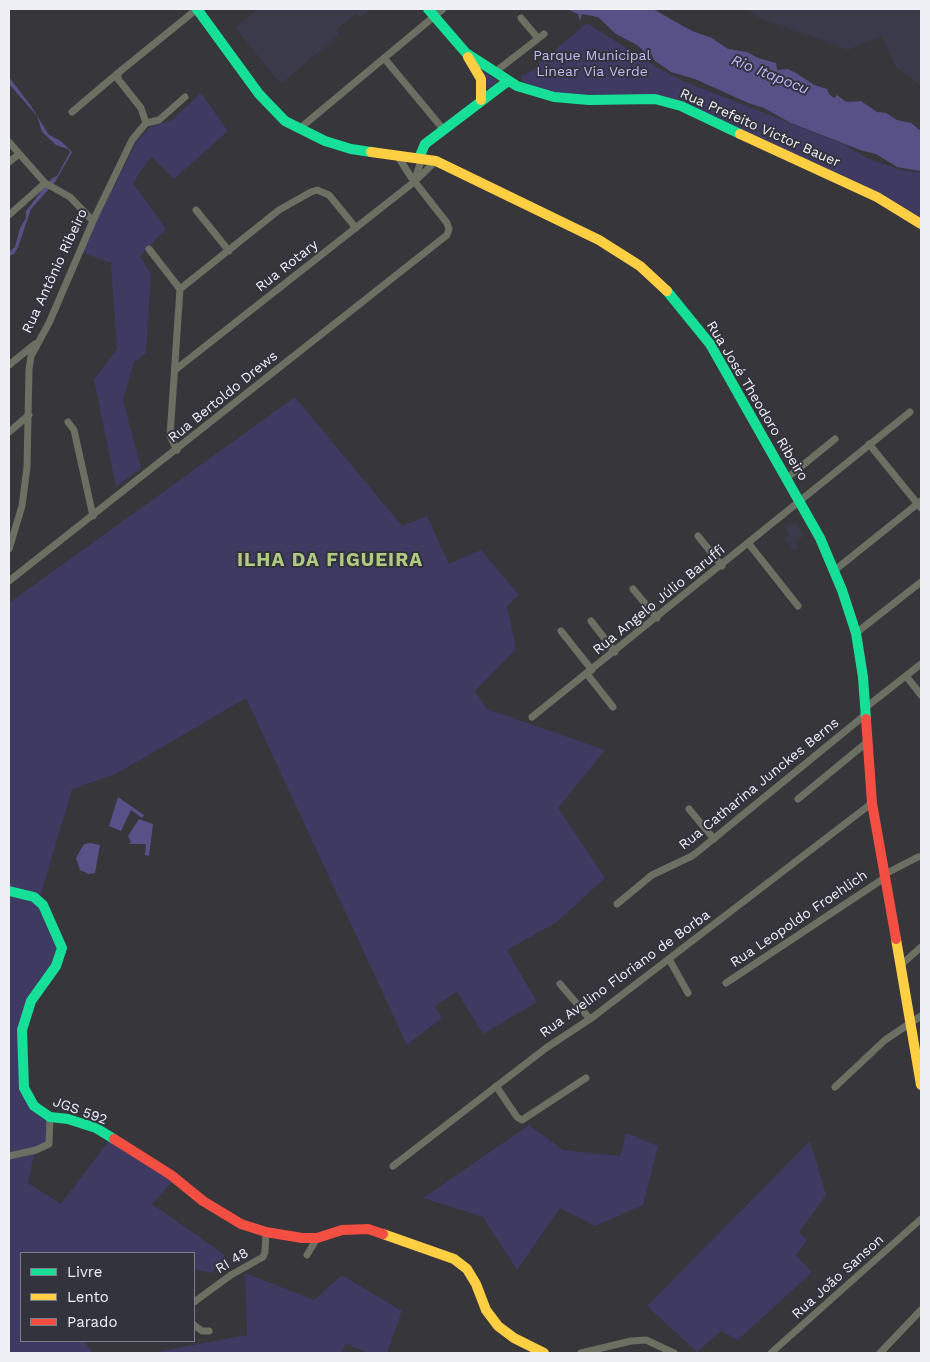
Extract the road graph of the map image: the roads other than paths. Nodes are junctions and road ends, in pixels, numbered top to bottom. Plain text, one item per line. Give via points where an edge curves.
1 (197, 9) edge
2 (443, 9) edge
3 (431, 12) edge
4 (521, 18) dead end
5 (466, 53) junction
6 (384, 58) junction
7 (495, 72) junction
8 (118, 73) junction
9 (508, 80) junction
10 (186, 97) dead end
11 (481, 100) junction
12 (72, 112) dead end
13 (146, 124) junction
14 (299, 129) junction
15 (444, 129) junction
16 (9, 142) edge
17 (19, 154) junction
18 (397, 155) junction
19 (418, 158) junction
20 (436, 161) junction
21 (9, 162) edge
22 (45, 182) junction
23 (414, 182) junction
24 (196, 210) dead end
25 (9, 215) edge
26 (93, 221) junction
27 (921, 224) edge
28 (356, 228) junction
29 (149, 248) dead end
30 (228, 251) junction
31 (180, 289) junction
32 (37, 342) junction
33 (15, 360) junction
34 (9, 365) edge
35 (29, 369) junction
36 (175, 370) junction
37 (910, 412) dead end
38 (29, 415) junction
39 (68, 422) dead end
40 (9, 432) edge
41 (835, 439) dead end
42 (870, 444) junction
43 (177, 450) junction
44 (787, 478) junction
45 (800, 502) junction
46 (920, 504) edge
47 (93, 516) junction
48 (698, 536) dead end
49 (749, 544) junction
50 (9, 549) edge
51 (722, 566) junction
52 (834, 570) junction
53 (9, 581) edge
54 (921, 582) edge
55 (633, 589) dead end
56 (798, 606) dead end
57 (657, 618) junction
58 (591, 621) dead end
59 (561, 631) dead end
60 (856, 633) junction
61 (615, 652) junction
62 (921, 664) edge
63 (589, 672) junction
64 (906, 676) junction
65 (921, 695) edge
66 (613, 707) dead end
67 (865, 711) junction
68 (532, 717) dead end
69 (866, 743) junction
70 (798, 799) dead end
71 (872, 803) junction
72 (689, 809) dead end
73 (714, 839) junction
74 (918, 858) dead end
75 (885, 876) junction
76 (9, 891) edge
77 (617, 904) dead end
78 (921, 947) edge
79 (669, 959) junction
80 (901, 965) junction
81 (726, 983) dead end
82 (560, 984) dead end
83 (688, 993) dead end
84 (921, 1016) edge
85 (590, 1019) junction
86 (911, 1025) junction
87 (586, 1078) dead end
88 (921, 1085) edge
89 (496, 1086) junction
90 (835, 1088) dead end
91 (50, 1117) junction
92 (9, 1156) edge
93 (393, 1166) dead end
94 (921, 1219) edge
95 (266, 1232) junction
96 (316, 1238) junction
97 (308, 1256) dead end
98 (195, 1301) edge
99 (921, 1310) edge
100 (921, 1315) edge
101 (913, 1320) junction
102 (195, 1326) edge
103 (209, 1332) dead end
104 (544, 1353) edge
105 (581, 1353) edge
106 (674, 1353) edge
107 (771, 1353) edge
108 (880, 1353) edge

1 - 8 street
1 - 14 main road, Rua José Theodoro Ribeiro via 272,110
2 - 3 street
3 - 5 main road, Rua Prefeito Victor Bauer
3 - 6 street
4 - 7 street via 540,36
5 - 7 main road, Rua Prefeito Victor Bauer
5 - 11 main road via 481,79
6 - 14 street
6 - 15 street
7 - 9 main road, Rua Prefeito Victor Bauer
8 - 12 street
8 - 13 street via 118,79 141,108
9 - 11 main road
9 - 27 main road, Rua Prefeito Victor Bauer via 554,97 655,99 680,106 877,196
10 - 13 street, Rua Antônio Ribeiro via 159,120
11 - 15 main road
13 - 26 street, Rua Antônio Ribeiro via 132,140
14 - 18 main road, Rua José Theodoro Ribeiro via 351,149
15 - 19 main road via 425,144
16 - 17 street
17 - 21 street
17 - 22 street
18 - 19 main road, Rua José Theodoro Ribeiro
18 - 23 street
19 - 20 main road, Rua José Theodoro Ribeiro
19 - 23 street via 420,164
20 - 23 street, Rua Rotary
20 - 44 main road, Rua José Theodoro Ribeiro via 598,240 659,282 710,344
22 - 25 street
22 - 26 street via 70,197
23 - 28 street, Rua Rotary
23 - 43 street, Rua Bertoldo Drews via 449,229 447,235
24 - 30 street
26 - 32 street, Rua Antônio Ribeiro via 49,323
28 - 30 street via 329,194 317,190 288,204
28 - 36 street, Rua Rotary
29 - 31 street
30 - 31 street
31 - 36 street
32 - 33 street
32 - 35 street, Rua Antônio Ribeiro
33 - 34 street
33 - 35 street
35 - 38 street, Rua Antônio Ribeiro
36 - 43 street via 170,436
37 - 42 street, Rua Angelo Júlio Baruffi
38 - 40 street
38 - 50 street, Rua Antônio Ribeiro via 22,506
39 - 47 street via 74,430
41 - 44 street
42 - 45 street, Rua Angelo Júlio Baruffi
42 - 46 street
43 - 47 street, Rua Bertoldo Drews
44 - 45 main road, Rua José Theodoro Ribeiro
45 - 49 street, Rua Angelo Júlio Baruffi
45 - 52 main road, Rua José Theodoro Ribeiro
46 - 52 street
47 - 53 street, Rua Bertoldo Drews
48 - 51 street
49 - 51 street, Rua Angelo Júlio Baruffi
49 - 56 street
51 - 57 street, Rua Angelo Júlio Baruffi
52 - 60 main road, Rua José Theodoro Ribeiro
54 - 60 street
55 - 57 street
57 - 61 street, Rua Angelo Júlio Baruffi
58 - 61 street
59 - 63 street
60 - 67 main road, Rua José Theodoro Ribeiro
61 - 63 street, Rua Angelo Júlio Baruffi
62 - 64 street, Rua Catharina Junckes Berns
63 - 66 street
63 - 68 street, Rua Angelo Júlio Baruffi
64 - 65 street
64 - 67 street, Rua Catharina Junckes Berns
67 - 69 main road, Rua José Theodoro Ribeiro
67 - 73 street, Rua Catharina Junckes Berns
69 - 70 street
69 - 71 main road, Rua José Theodoro Ribeiro
71 - 75 main road, Rua José Theodoro Ribeiro
71 - 79 street, Rua Avelino Floriano de Borba
72 - 73 street
73 - 77 street, Rua Catharina Junckes Berns via 692,856 652,874
74 - 75 street, Rua Leopoldo Froehlich
75 - 80 main road, Rua José Theodoro Ribeiro
75 - 81 street, Rua Leopoldo Froehlich
76 - 91 main road, JGS 592 via 34,897 43,906 62,948 56,966 31,1001 22,1030 24,1088 34,1106
78 - 80 street
79 - 83 street
79 - 85 street, Rua Avelino Floriano de Borba
80 - 86 main road, Rua José Theodoro Ribeiro
82 - 85 street
84 - 86 street
85 - 89 street, Rua Avelino Floriano de Borba
86 - 88 main road, Rua José Theodoro Ribeiro
86 - 90 street via 885,1040
87 - 89 street via 522,1120
89 - 93 street, Rua Avelino Floriano de Borba
91 - 92 street via 49,1144
91 - 95 main road, JGS 592 via 96,1128 171,1175 203,1201 241,1224
94 - 107 street, Rua João Sanson
95 - 96 main road, JGS 592
95 - 98 street, RI 48 via 263,1257
96 - 97 street
96 - 104 main road via 342,1230 368,1229 454,1259 467,1269 489,1316 514,1338
99 - 101 street
100 - 101 street
101 - 108 street
102 - 103 street
105 - 106 street via 646,1340

